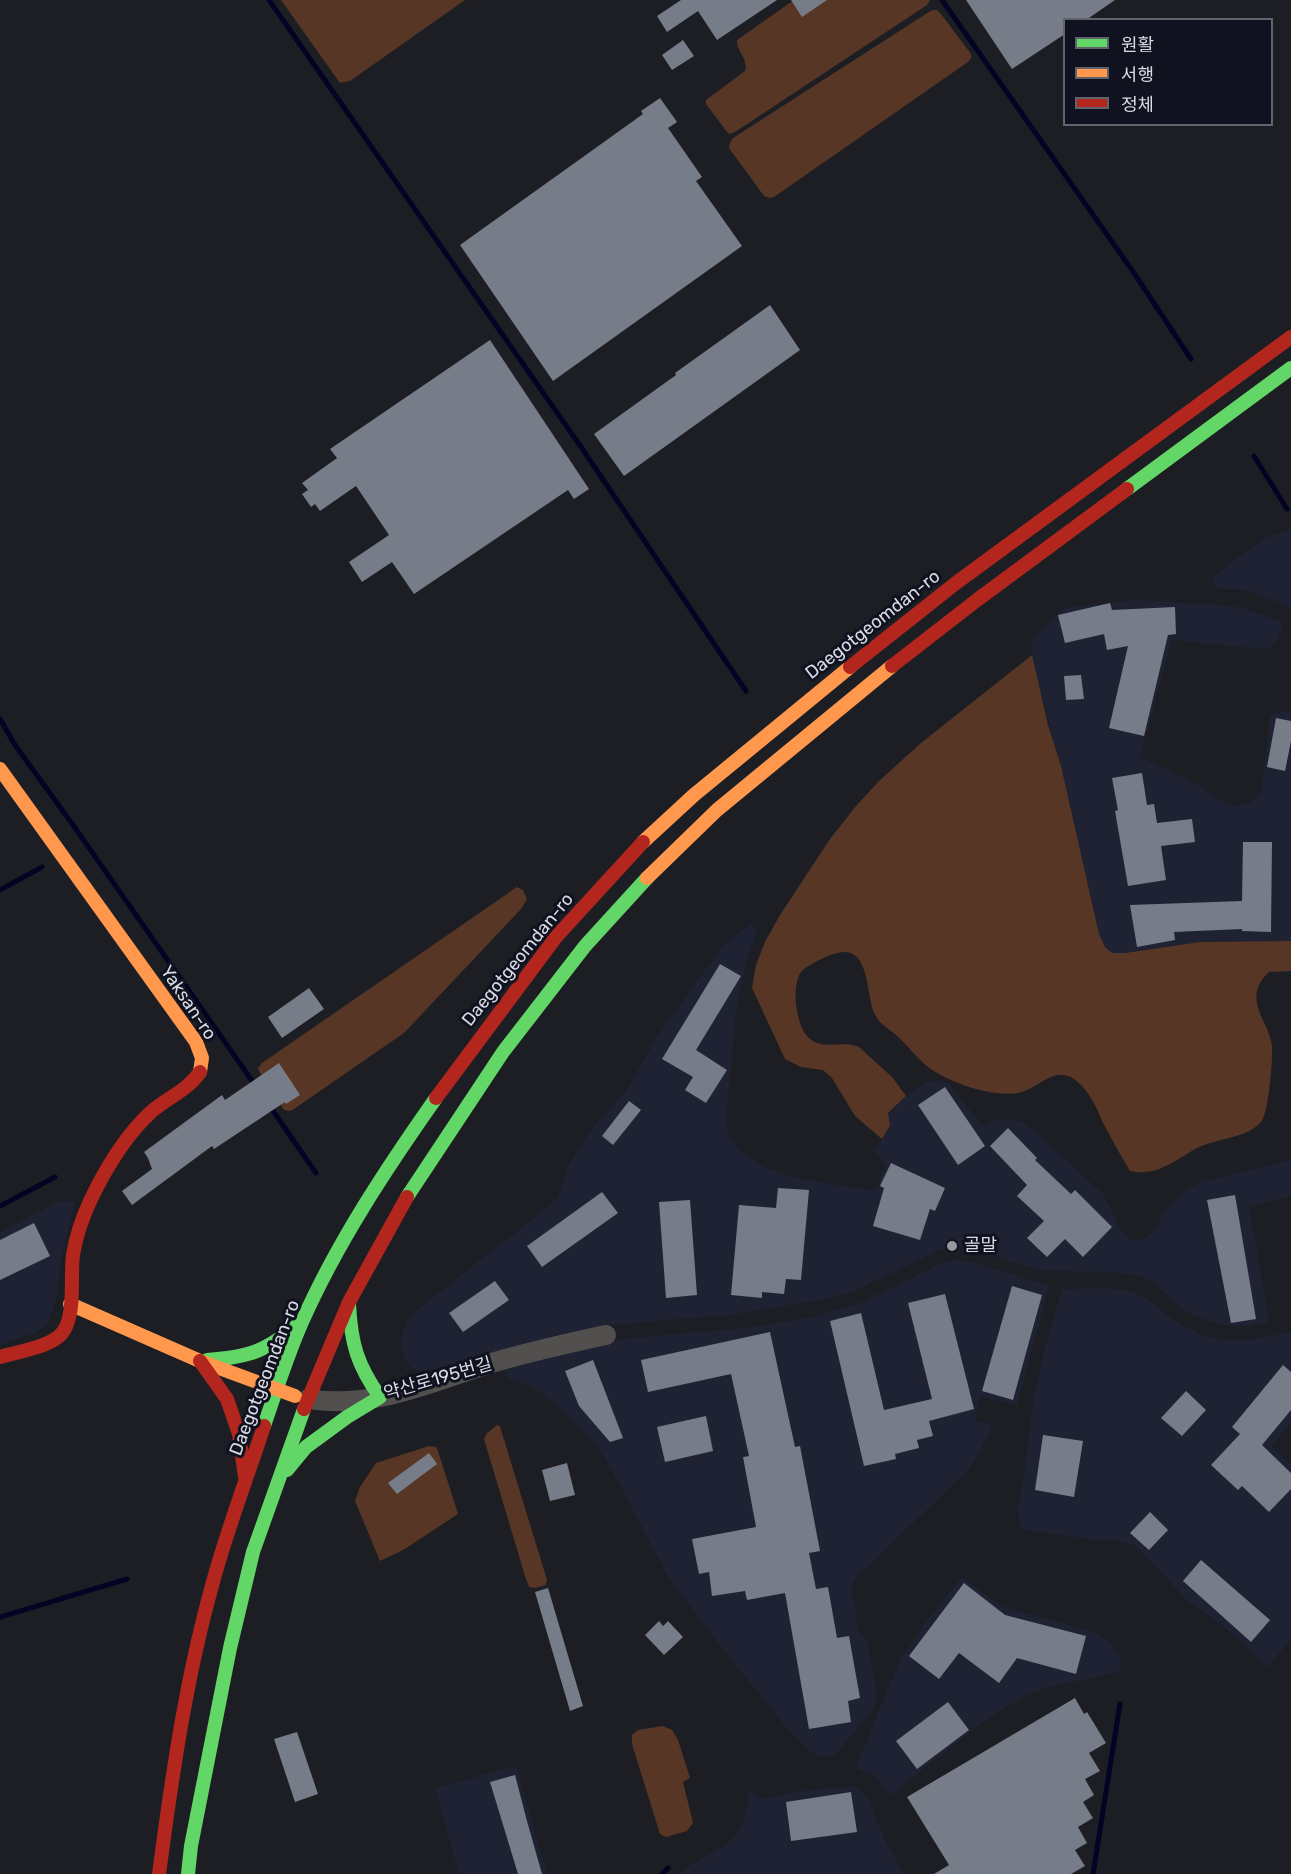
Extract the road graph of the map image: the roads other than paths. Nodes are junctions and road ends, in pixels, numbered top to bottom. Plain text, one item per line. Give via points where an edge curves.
1 (1291, 337) edge
2 (1291, 368) edge
3 (0, 769) edge
4 (349, 1302) junction
5 (70, 1304) junction
6 (302, 1322) junction
7 (606, 1335) dead end
8 (0, 1357) edge
9 (200, 1361) junction
10 (276, 1390) junction
11 (380, 1397) junction
12 (308, 1400) junction
13 (245, 1482) junction
14 (277, 1482) junction
15 (159, 1874) edge
16 (188, 1874) edge

1 - 6 main road, Daegotgeomdan-ro via 956,583 800,706 655,830 556,937 464,1059 388,1166
2 - 4 main road via 878,676 725,803 652,873 585,946 504,1052 413,1187
3 - 5 main road, Yaksan-ro via 193,1038 202,1058 197,1077 143,1120 93,1194 73,1257
4 - 11 main road via 355,1358
4 - 12 main road
5 - 8 main road, Yaksan-ro via 62,1334
5 - 9 main road, 약산로195번길
6 - 9 main road via 273,1346 252,1356
6 - 10 main road, Daegotgeomdan-ro
7 - 11 street, 약산로195번길 via 516,1356
9 - 10 main road, 약산로195번길
9 - 13 main road via 227,1399 238,1434
10 - 12 main road, 약산로195번길
10 - 13 main road, Daegotgeomdan-ro
11 - 12 street, 약산로195번길
11 - 14 main road via 306,1447
12 - 14 main road
13 - 15 main road, Daegotgeomdan-ro via 213,1581 190,1675
14 - 16 main road via 253,1552 233,1637

